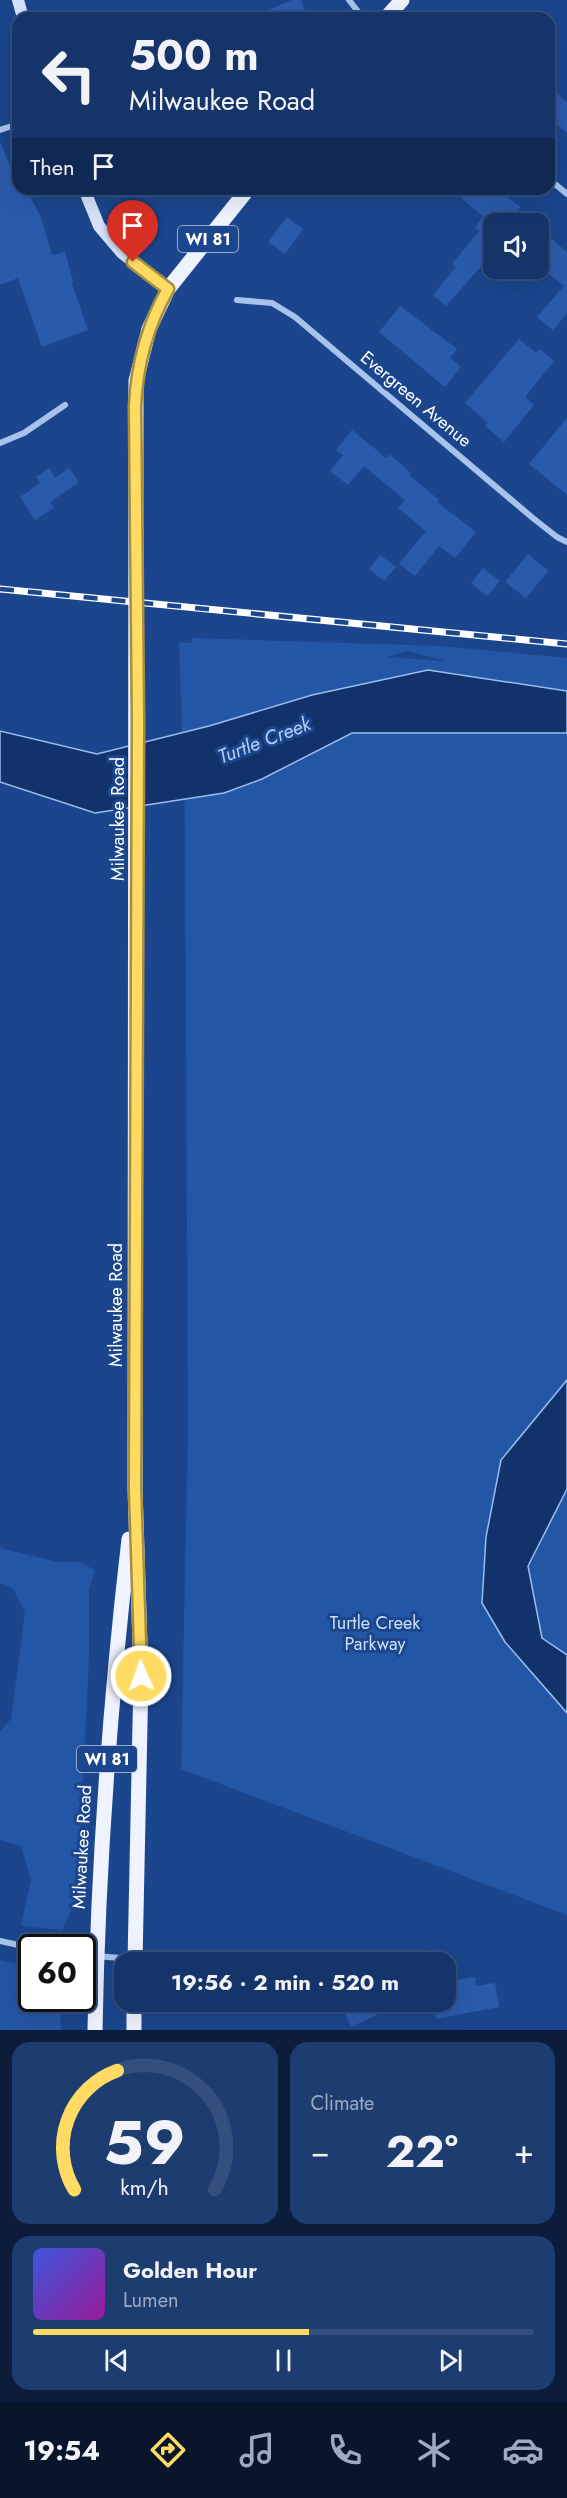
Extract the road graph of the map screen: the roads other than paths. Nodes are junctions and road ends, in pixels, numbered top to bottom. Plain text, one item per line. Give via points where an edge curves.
1 (349, 0) edge
2 (402, 0) edge
3 (358, 12) edge
4 (392, 12) edge
5 (555, 184) edge
6 (567, 194) edge
7 (86, 195) edge
8 (243, 195) edge
9 (168, 289) junction
10 (237, 300) dead end
11 (65, 405) dead end
12 (0, 442) edge
13 (567, 542) edge
14 (135, 1488) junction
15 (91, 1934) edge
16 (0, 1941) edge
17 (18, 1945) edge
18 (135, 1952) edge
19 (96, 1957) edge
20 (114, 1958) edge
21 (94, 2012) edge
22 (134, 2012) edge
23 (95, 2030) edge
24 (134, 2030) edge

1 - 3 street
2 - 4 main road
5 - 6 street
7 - 9 street via 99,226 122,253
8 - 9 main road, WI 81
9 - 14 main road, Milwaukee Road / WI 81 via 149,329 136,381
10 - 13 street, Evergreen Avenue via 272,303 295,316 534,519
11 - 12 street via 24,434
14 - 15 main road, Milwaukee Road / WI 81 via 113,1675
14 - 18 main road, Milwaukee Road / WI 81 via 141,1676
16 - 17 street
19 - 20 street
21 - 23 main road, Milwaukee Road / WI 81
22 - 24 main road

